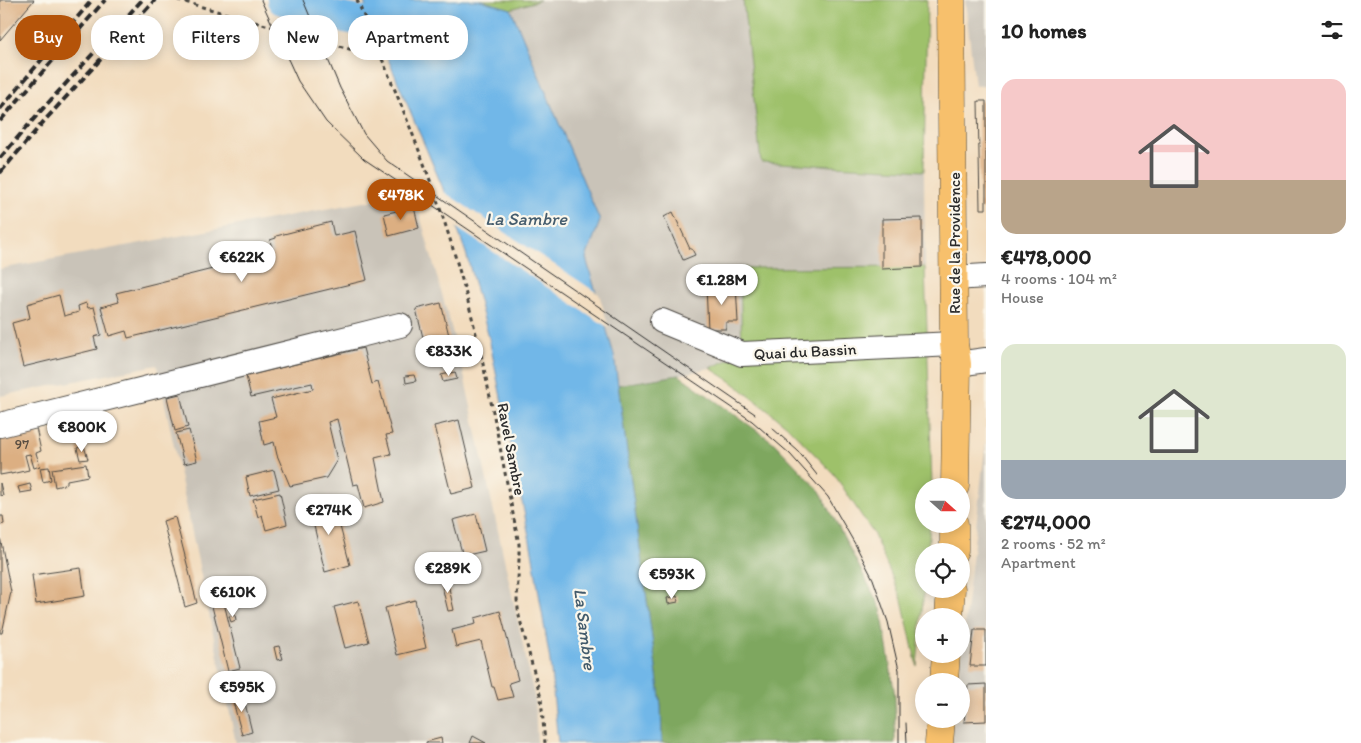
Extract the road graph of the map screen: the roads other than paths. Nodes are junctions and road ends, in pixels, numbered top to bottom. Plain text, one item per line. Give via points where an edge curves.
1 (951, 0) edge
2 (986, 276) edge
3 (954, 278) junction
4 (662, 321) dead end
5 (400, 325) dead end
6 (956, 354) junction
7 (986, 360) edge
8 (0, 425) edge
9 (955, 478) edge
10 (940, 728) edge
11 (939, 743) edge

1 - 3 main road, Rue de la Providence
2 - 3 street
3 - 6 main road, Rue de la Providence
4 - 6 street, Quai du Bassin via 742,354
5 - 8 street
6 - 7 street, Quai du Bassin
6 - 9 main road, Rue de la Providence
10 - 11 main road

